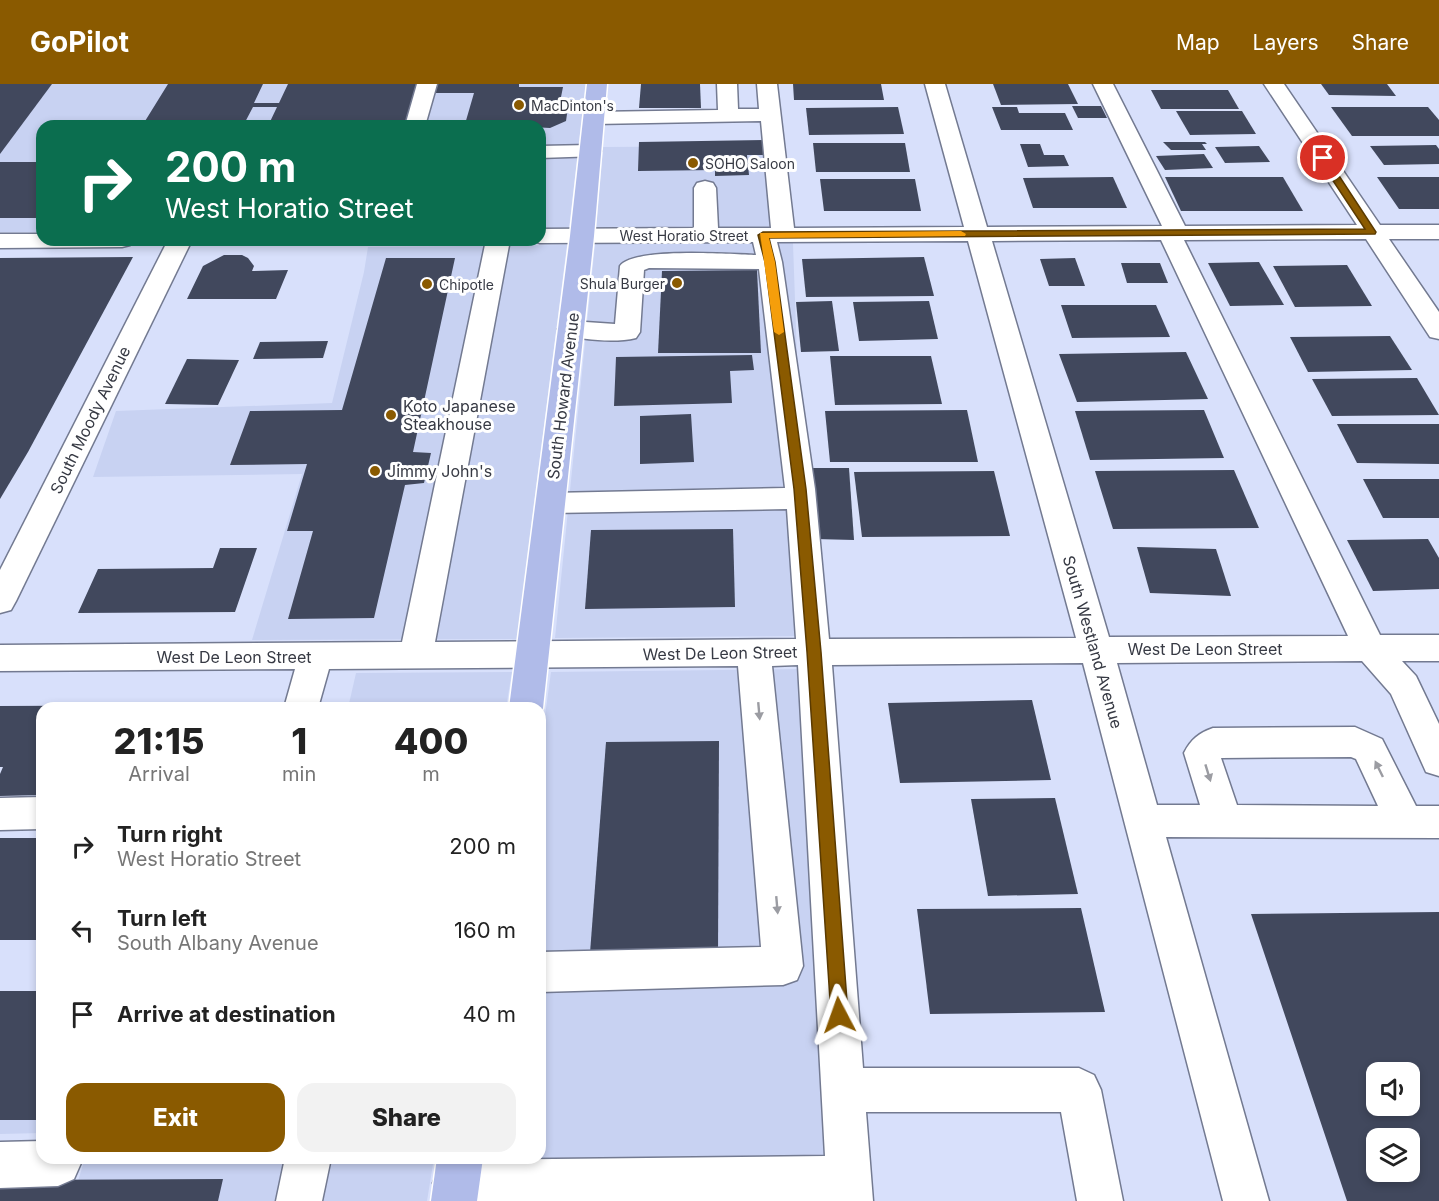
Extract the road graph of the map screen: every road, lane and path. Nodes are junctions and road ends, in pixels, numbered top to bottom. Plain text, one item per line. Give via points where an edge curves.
1 (427, 84) edge
2 (597, 84) edge
3 (726, 84) edge
4 (767, 84) edge
5 (934, 84) edge
6 (1103, 84) edge
7 (1274, 84) edge
8 (728, 116) junction
9 (770, 116) junction
10 (594, 118) junction
11 (417, 120) edge
12 (590, 151) junction
13 (546, 152) edge
14 (705, 188) dead end
15 (1371, 232) junction
16 (1439, 232) edge
17 (1173, 233) junction
18 (976, 234) junction
19 (706, 235) junction
20 (773, 235) junction
21 (546, 236) edge
22 (582, 236) junction
23 (0, 241) edge
24 (36, 241) edge
25 (177, 246) edge
26 (497, 246) edge
27 (770, 262) junction
28 (571, 329) junction
29 (1439, 332) edge
30 (800, 498) junction
31 (551, 503) junction
32 (0, 601) edge
33 (1370, 648) junction
34 (1439, 648) edge
35 (1096, 649) junction
36 (814, 652) junction
37 (754, 653) junction
38 (534, 655) junction
39 (416, 656) junction
40 (315, 657) junction
41 (0, 658) edge
42 (303, 702) edge
43 (527, 702) edge
44 (1439, 761) edge
45 (36, 813) edge
46 (0, 814) edge
47 (1143, 821) junction
48 (1224, 822) junction
49 (1422, 822) edge
50 (546, 972) edge
51 (844, 1090) junction
52 (36, 1164) edge
53 (307, 1164) edge
54 (0, 1165) edge
55 (457, 1181) edge
56 (850, 1190) edge
57 (299, 1201) edge
58 (1100, 1201) edge
59 (1246, 1201) edge

1 - 11 street
2 - 10 main road, South Howard Avenue
3 - 8 street
4 - 9 street
5 - 18 street, South Westland Avenue
6 - 17 street
7 - 15 street
8 - 9 street
8 - 10 street
9 - 20 street
10 - 12 main road, South Howard Avenue
12 - 13 street
12 - 22 main road, South Howard Avenue
14 - 19 street
15 - 16 street, West Horatio Street
15 - 17 street, West Horatio Street
15 - 29 street
17 - 18 street, West Horatio Street
17 - 33 street
18 - 20 street, West Horatio Street
18 - 35 street, South Westland Avenue
19 - 20 street, West Horatio Street
19 - 22 street, West Horatio Street
20 - 27 street
21 - 22 street, West Horatio Street
22 - 28 main road, South Howard Avenue
23 - 24 street
25 - 32 street, South Moody Avenue
26 - 39 street
27 - 28 street via 646,261 632,266 627,332
27 - 30 street
28 - 31 main road, South Howard Avenue
30 - 31 street
30 - 36 street
31 - 38 main road, South Howard Avenue
33 - 34 street, West De Leon Street
33 - 35 street, West De Leon Street
33 - 44 street via 1404,686
35 - 36 street, West De Leon Street
35 - 47 street, South Westland Avenue
36 - 37 street, West De Leon Street
36 - 51 street
37 - 38 street, West De Leon Street
37 -> 50 street via 783,966
38 - 39 street, West De Leon Street
38 - 43 main road, South Howard Avenue
39 - 40 street, West De Leon Street
40 - 41 street, West De Leon Street
40 - 42 street
45 - 46 street
47 - 48 street
47 - 59 street, South Westland Avenue
48 - 49 street
49 -> 48 street via 1369,749 1355,742 1213,743 1202,753
51 - 56 street
51 - 58 street via 1078,1090
52 - 54 street
53 - 57 street
55 - 56 street

